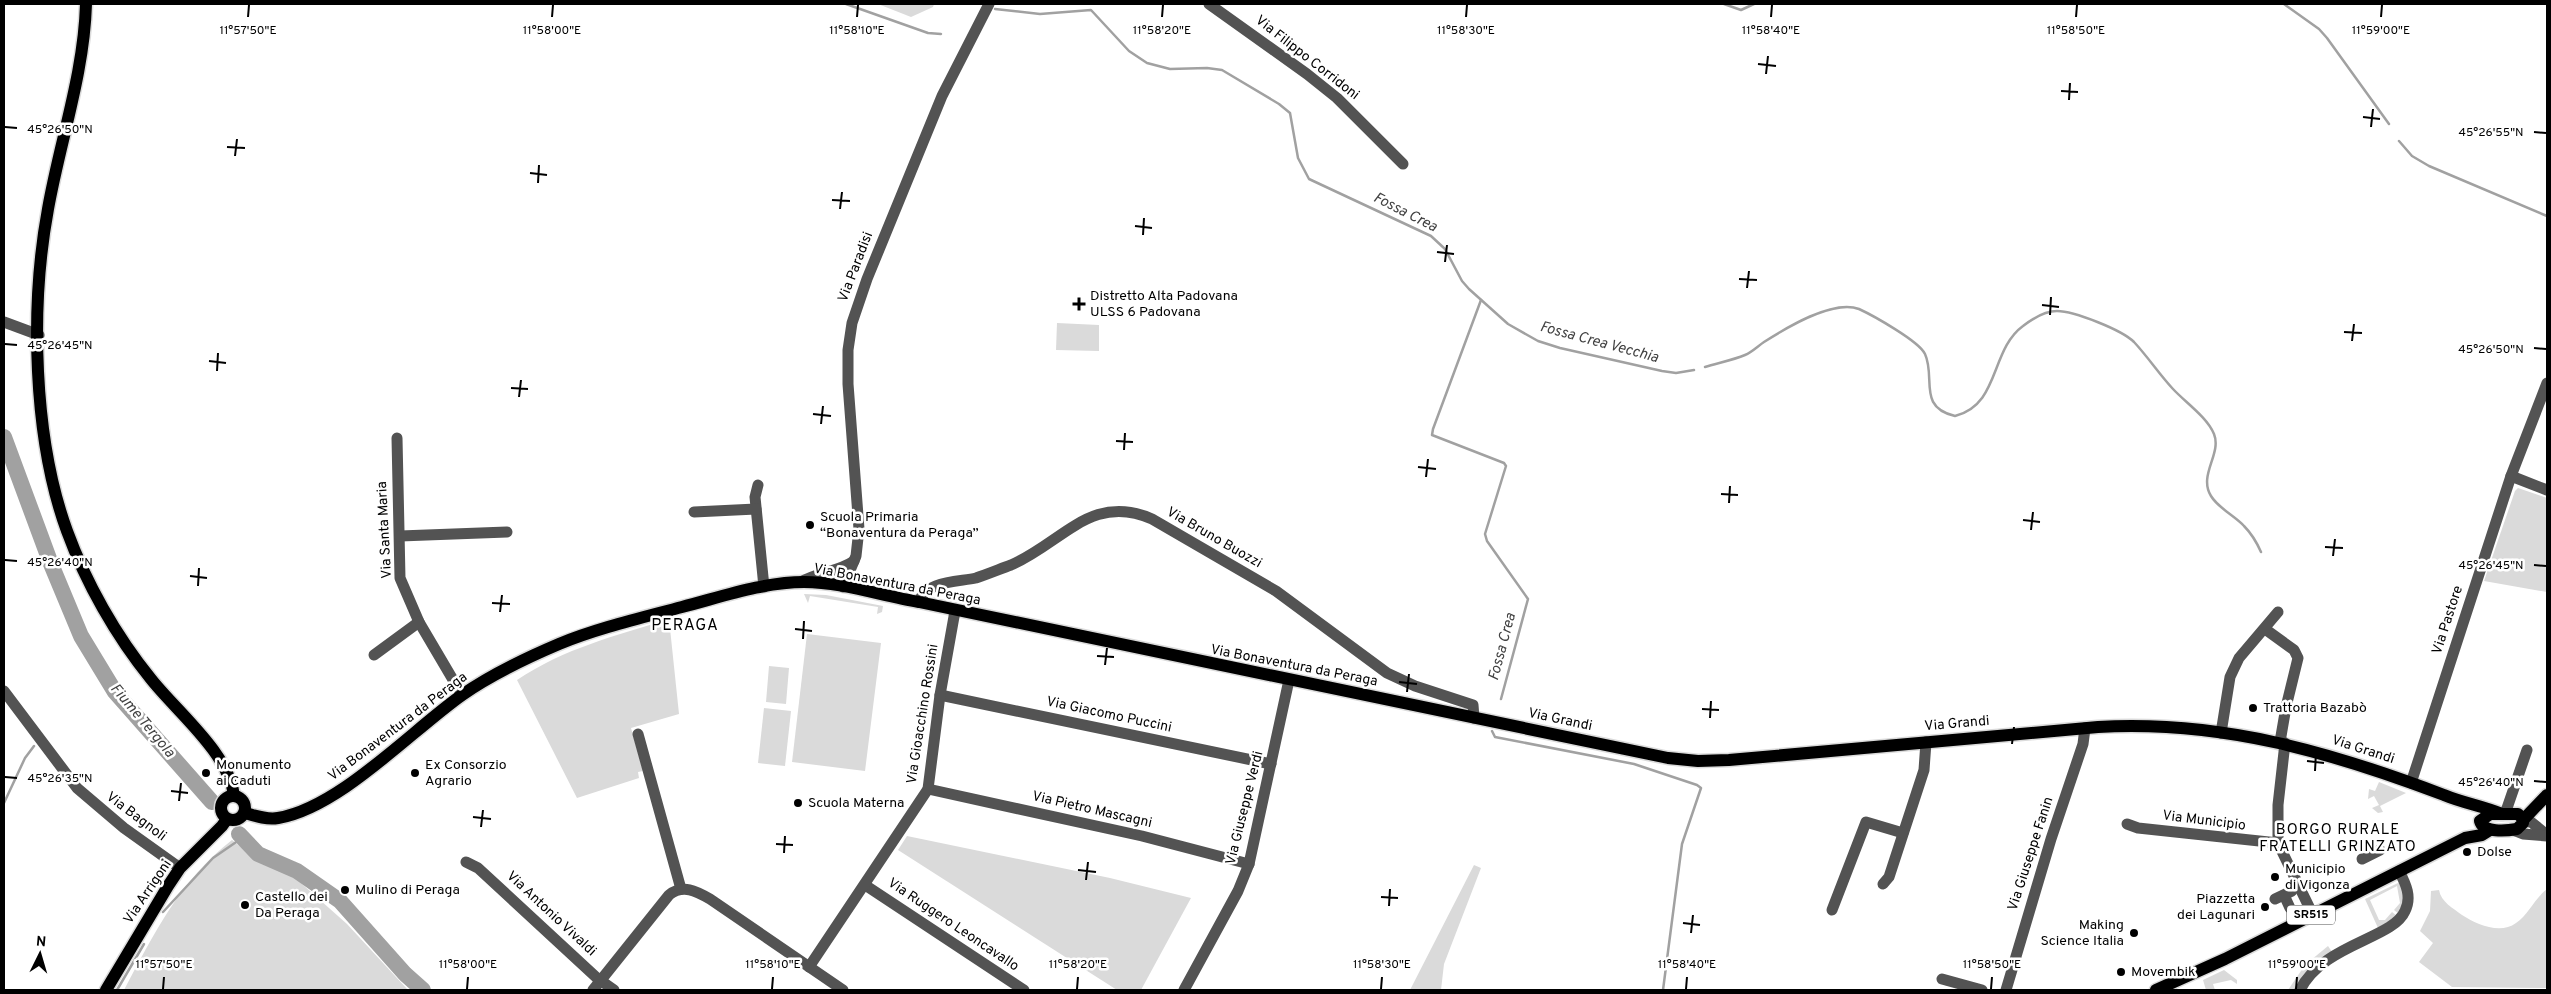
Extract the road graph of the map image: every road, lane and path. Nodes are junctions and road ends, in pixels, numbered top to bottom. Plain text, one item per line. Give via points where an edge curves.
1 (86, 4) edge
2 (989, 4) edge
3 (1208, 4) edge
4 (1403, 164) dead end
5 (4, 322) edge
6 (38, 335) junction
7 (2547, 383) edge
8 (396, 438) dead end
9 (2511, 476) junction
10 (758, 485) dead end
11 (2547, 490) edge
12 (756, 509) junction
13 (694, 512) dead end
14 (507, 532) dead end
15 (400, 536) junction
16 (854, 562) junction
17 (802, 582) junction
18 (764, 587) junction
19 (844, 587) junction
20 (919, 602) junction
21 (956, 611) junction
22 (2278, 612) dead end
23 (419, 622) junction
24 (2265, 629) junction
25 (374, 655) dead end
26 (1289, 680) junction
27 (4, 691) edge
28 (462, 695) junction
29 (940, 695) junction
30 (1474, 718) junction
31 (2085, 728) junction
32 (638, 734) dead end
33 (2221, 734) junction
34 (1926, 742) junction
35 (2283, 743) junction
36 (2527, 750) dead end
37 (1271, 764) junction
38 (2411, 783) junction
39 (928, 789) junction
40 (234, 796) junction
41 (2545, 797) edge
42 (2466, 804) junction
43 (245, 813) junction
44 (2506, 814) junction
45 (227, 819) junction
46 (2523, 820) junction
47 (2127, 824) dead end
48 (2484, 824) junction
49 (2513, 830) junction
50 (1903, 833) junction
51 (2547, 836) edge
52 (2278, 844) junction
53 (2380, 850) dead end
54 (466, 862) dead end
55 (1249, 864) junction
56 (180, 868) junction
57 (2369, 869) dead end
58 (2400, 871) junction
59 (1884, 884) dead end
60 (865, 885) junction
61 (682, 889) junction
62 (2284, 895) dead end
63 (2290, 908) dead end
64 (1832, 910) dead end
65 (2312, 915) junction
66 (809, 967) junction
67 (1942, 979) dead end
68 (601, 981) junction
69 (106, 990) edge
70 (594, 990) edge
71 (614, 990) edge
72 (843, 990) edge
73 (1024, 990) edge
74 (1184, 990) edge
75 (1982, 990) edge
76 (2006, 990) edge
77 (2156, 990) edge
78 (2300, 990) edge

1 - 6 main road via 78,73 48,211
2 - 16 street, Via Paradisi via 942,96 852,323 848,384 859,529
3 - 4 street, Via Filippo Corridoni via 1337,98
5 - 6 street
6 - 40 main road via 45,445 72,543 122,637 151,679 223,762
7 - 9 street, Via Pastore
8 - 15 street, Via Santa Maria
9 - 11 street
9 - 38 street, Via Pastore
10 - 12 street
12 - 13 street
12 - 18 street
14 - 15 street
15 - 23 street, Via Santa Maria via 400,578
16 - 17 street via 814,574
16 - 19 street, Via Paradisi
17 - 18 main road, Via Bonaventura da Peraga
17 - 19 main road, Via Bonaventura da Peraga
18 - 28 main road, Via Bonaventura da Peraga via 574,638
19 - 20 main road, Via Bonaventura da Peraga
20 - 21 main road, Via Bonaventura da Peraga
20 - 30 street, Via Bruno Buozzi via 932,588 976,578 1013,564 1092,515 1129,510 1152,519 1276,591 1387,673 1473,705
21 - 26 main road, Via Bonaventura da Peraga
21 - 29 street, Via Gioacchino Rossini
22 - 24 street
23 - 25 street
23 - 28 street, Via Santa Maria
24 - 33 street via 2239,658 2230,677
24 - 35 street via 2294,650 2298,658 2286,707
26 - 30 main road, Via Bonaventura da Peraga
26 - 37 street, Via Giuseppe Verdi
27 - 56 street, Via Bagnoli via 77,788 124,828
28 - 43 main road, Via Bonaventura da Peraga via 363,774 318,803 278,818
29 - 37 street, Via Giacomo Puccini
29 - 39 street, Via Gioacchino Rossini
30 - 34 main road, Via Grandi via 1698,761
31 - 33 main road, Via Grandi via 2141,725
31 - 34 main road, Via Grandi
31 - 76 street, Via Giuseppe Fanin via 2083,744
32 - 61 street
33 - 35 main road, Via Grandi
34 - 50 street via 1924,770
35 - 38 main road, Via Grandi via 2347,760
35 - 52 street
36 - 44 street
37 - 55 street, Via Giuseppe Verdi
38 - 42 main road, Via Grandi
39 - 55 street, Via Pietro Mascagni via 1142,836
39 - 60 street, Via Gioacchino Rossini
40 - 43 main road via 244,801
40 - 45 main road via 226,798 222,804
41 - 44 main road
41 - 46 main road
42 - 44 main road, Via Grandi
42 - 48 main road, Via Grandi
43 - 45 main road via 236,820
44 - 46 main road, Via Grandi via 2518,814
44 - 48 main road via 2490,814
45 - 56 main road, Via Arrigoni
46 - 49 main road via 2521,827
46 - 51 street via 2531,822
47 - 52 street, Via Municipio via 2138,828
48 - 49 main road
48 - 58 main road, SR515 via 2465,838
49 - 51 street
50 - 59 street
50 - 64 street via 1866,822
52 - 65 street
53 - 57 street via 2363,859
54 - 68 street, Via Antonio Vivaldi via 478,868
55 - 74 street, Via Giuseppe Verdi via 1238,892
56 - 69 main road, Via Arrigoni
58 - 65 main road, SR515
58 - 78 street via 2408,893 2405,913 2393,925 2326,960
60 - 66 street, Via Gioacchino Rossini
60 - 73 street, Via Ruggero Leoncavallo
61 - 66 street via 702,894
61 - 68 street via 669,895
62 - 63 street
65 - 77 main road, SR515
66 - 72 street
67 - 75 street
68 - 70 street
68 - 71 street, Via Antonio Vivaldi

